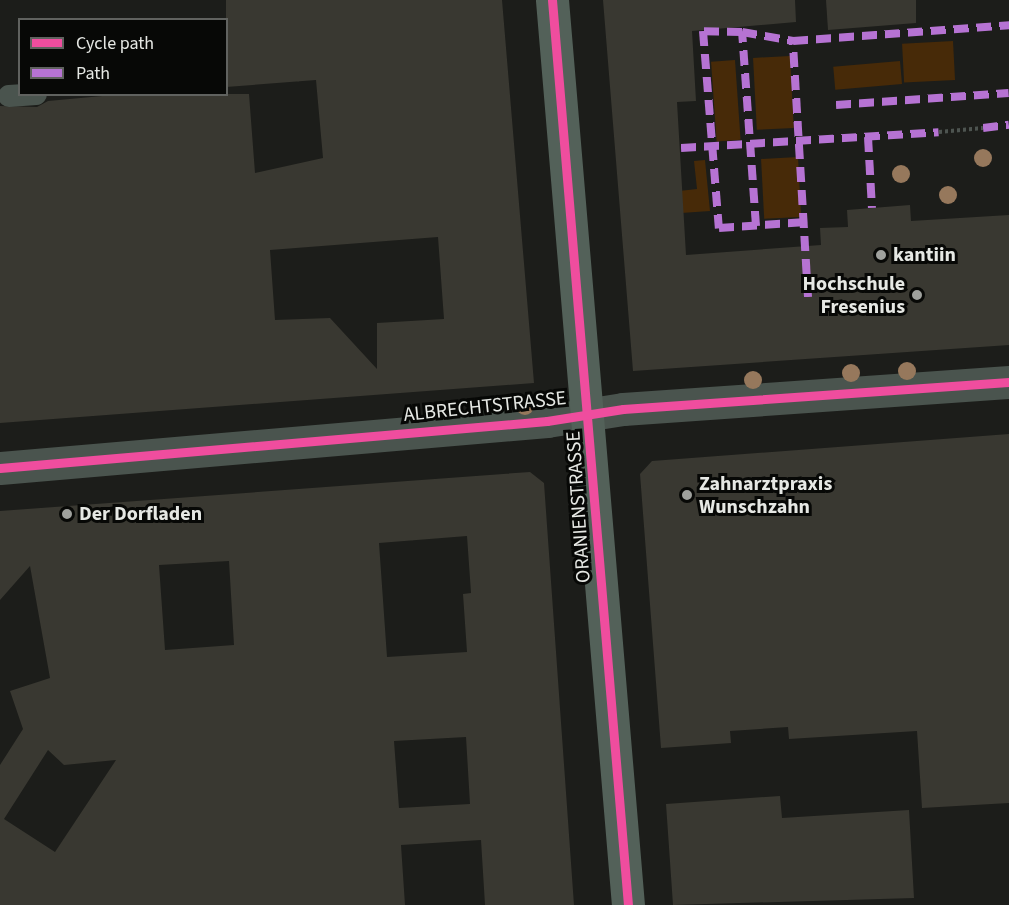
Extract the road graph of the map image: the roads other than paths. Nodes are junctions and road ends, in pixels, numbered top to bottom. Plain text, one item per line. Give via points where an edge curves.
1 (552, 0) edge
2 (18, 95) edge
3 (9, 96) dead end
4 (1009, 382) edge
5 (590, 412) junction
6 (0, 468) edge
7 (628, 905) edge

1 - 5 street, ORANIENSTRASSE
2 - 3 lane
4 - 5 street, ALBRECHTSTRASSE
5 - 6 street, ALBRECHTSTRASSE via 547,421
5 - 7 street, ORANIENSTRASSE

